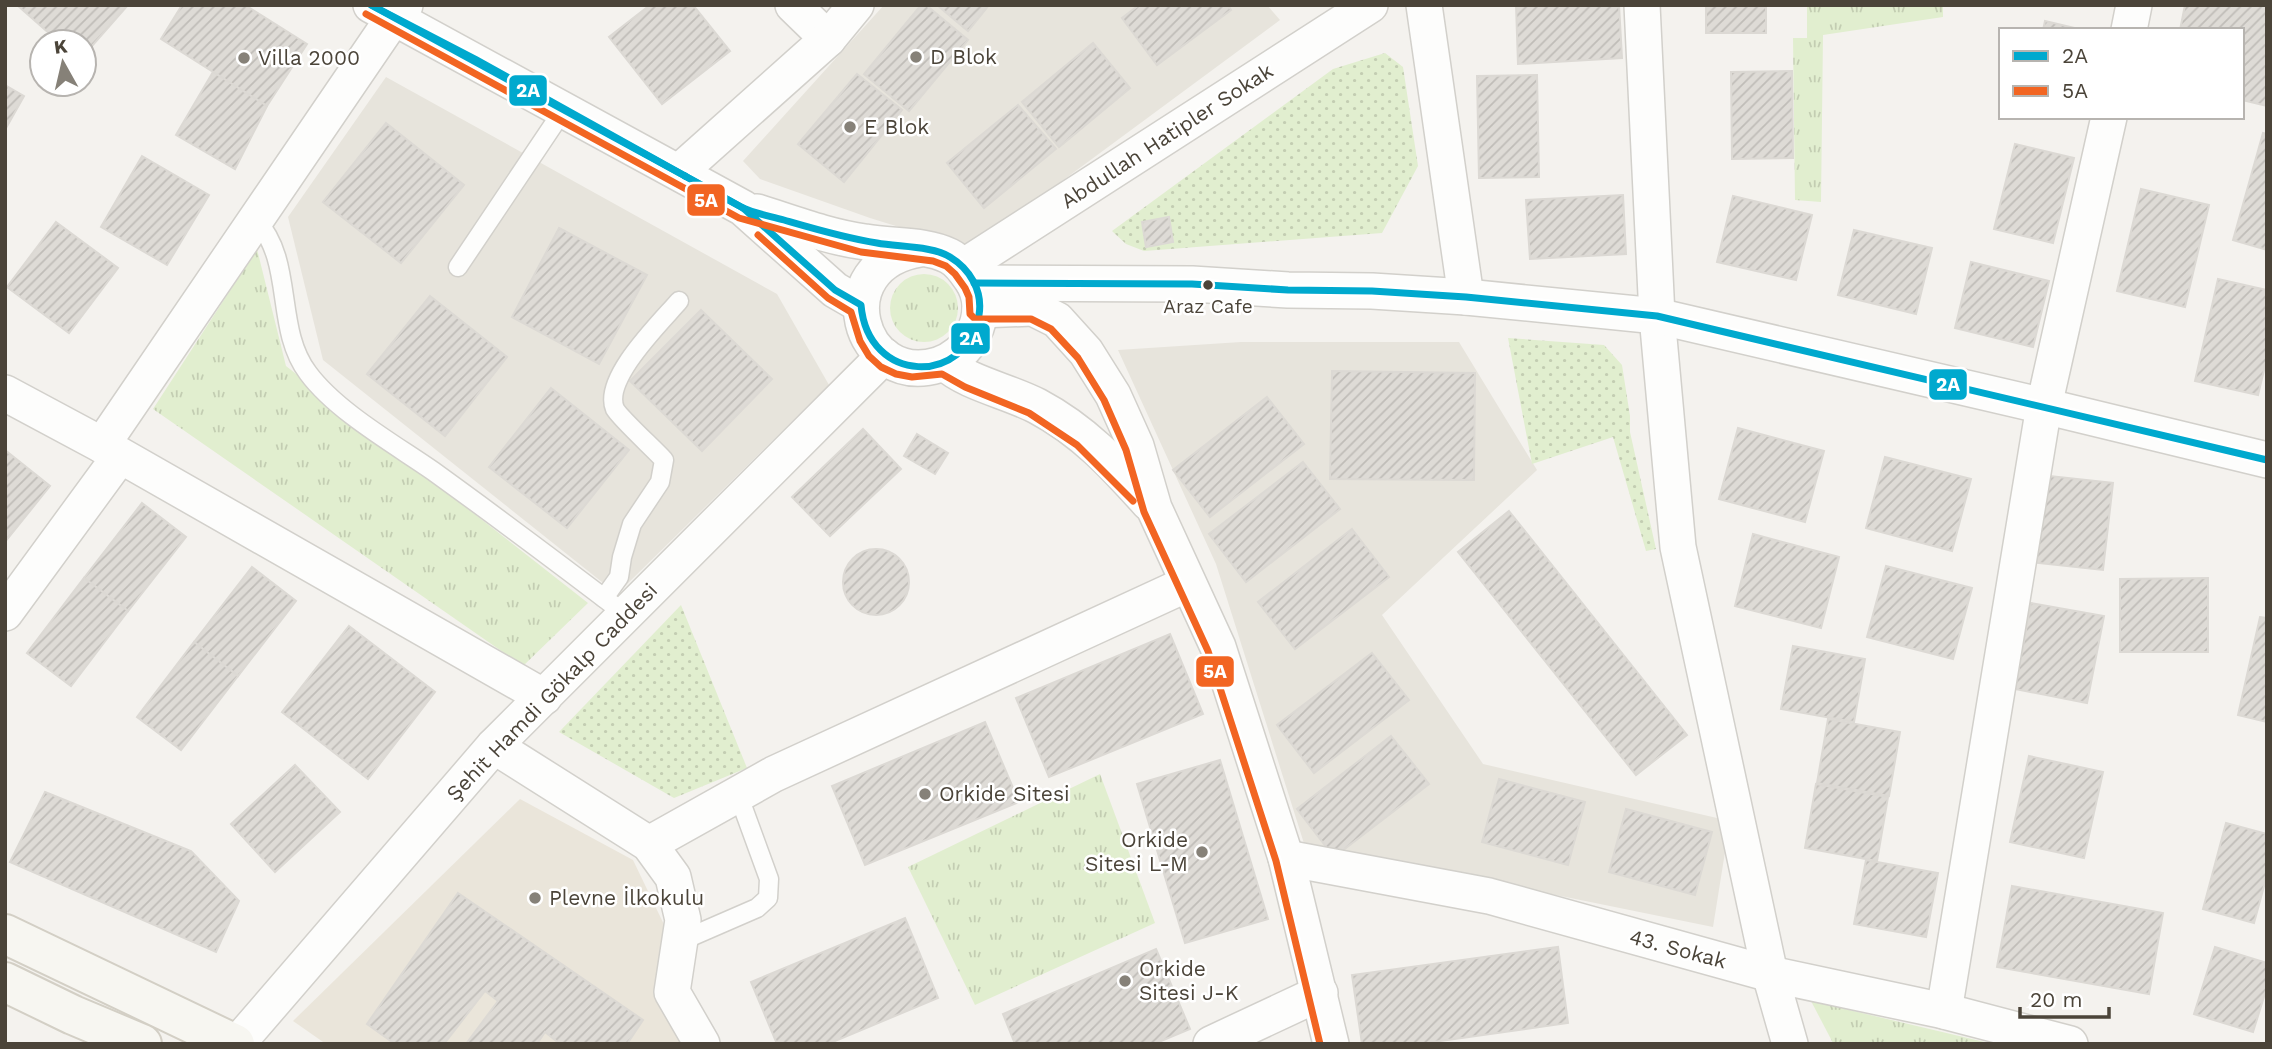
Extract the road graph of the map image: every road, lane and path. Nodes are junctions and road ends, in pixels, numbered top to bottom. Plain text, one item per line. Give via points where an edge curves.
1 (793, 5) edge
2 (856, 5) edge
3 (1370, 5) edge
4 (1424, 5) edge
5 (1642, 5) edge
6 (2134, 5) edge
7 (390, 9) edge
8 (2129, 28) edge
9 (828, 39) junction
10 (564, 109) junction
11 (2109, 119) edge
12 (678, 172) junction
13 (743, 208) junction
14 (256, 220) junction
15 (920, 249) junction
16 (458, 267) dead end
17 (972, 286) junction
18 (1466, 298) junction
19 (679, 301) dead end
20 (861, 305) junction
21 (1657, 316) junction
22 (884, 356) junction
23 (945, 363) junction
24 (5, 393) edge
25 (2044, 405) junction
26 (111, 451) junction
27 (2267, 460) edge
28 (1154, 508) junction
29 (1187, 584) junction
30 (615, 606) junction
31 (5, 613) edge
32 (544, 697) junction
33 (494, 746) junction
34 (738, 794) junction
35 (649, 844) junction
36 (1286, 858) junction
37 (5, 934) edge
38 (681, 941) junction
39 (1770, 974) junction
40 (5, 982) edge
41 (1321, 993) junction
42 (1944, 1011) junction
43 (82, 1029) edge
44 (2067, 1043) edge
45 (142, 1044) edge
46 (236, 1044) edge
47 (702, 1044) edge
48 (1211, 1044) edge
49 (1331, 1044) edge
50 (1790, 1044) edge

1 - 9 street
2 - 9 street
3 - 17 street, Abdullah Hatipler Sokak
4 - 18 street
5 - 21 street
6 - 8 street
7 - 10 street
7 - 14 street
9 - 12 street
10 - 12 street
10 - 16 lane
11 - 25 street
12 - 13 street
13 - 15 street via 863,242
13 - 20 street via 835,290
14 - 26 street
14 - 30 lane via 276,251 293,349 308,374 334,401
15 - 17 street via 951,257
15 - 20 street via 902,252 880,266 865,288
17 - 18 street via 1192,284
17 - 23 street via 977,326 959,354
17 - 28 street via 1057,320 1086,352 1113,395 1136,446
18 - 21 street
19 - 30 lane via 627,361 614,393 615,409 664,460 660,482 632,524
20 - 22 street via 866,334
21 - 25 street
21 - 39 street via 1678,547
22 - 23 street via 914,368
22 - 30 street, Şehit Hamdi Gökalp Caddesi
23 - 28 street via 955,372 1013,394 1070,424
24 - 26 street
25 - 27 street
25 - 42 street
26 - 31 street
26 - 32 street
28 - 29 street
29 - 34 street
29 - 36 street via 1218,647
30 - 32 street, Şehit Hamdi Gökalp Caddesi
32 - 33 street, Şehit Hamdi Gökalp Caddesi
33 - 35 street
33 - 46 street, Şehit Hamdi Gökalp Caddesi
34 - 35 street
34 - 38 lane via 769,879 768,898 757,908
35 - 38 street via 673,877 683,920
36 - 39 street, 43. Sokak via 1489,896
36 - 41 street
37 - 46 main road
38 - 47 street via 672,992
39 - 42 street, 43. Sokak
39 - 50 street
40 - 43 main road
41 - 48 street
41 - 49 street
42 - 44 street, 43. Sokak
43 - 45 main road

